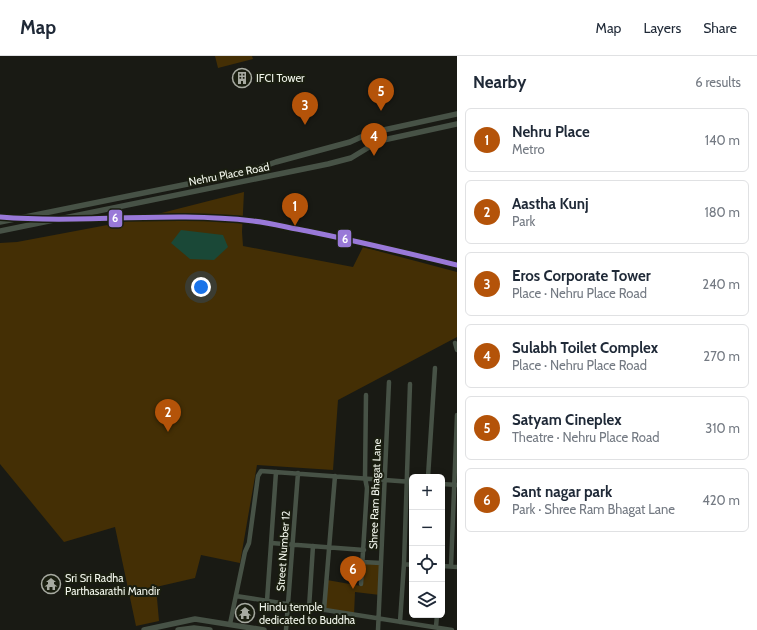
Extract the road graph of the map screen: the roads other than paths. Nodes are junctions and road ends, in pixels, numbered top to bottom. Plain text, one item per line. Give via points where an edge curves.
1 (457, 114) edge
2 (457, 124) edge
3 (0, 222) edge
4 (0, 232) edge
5 (455, 343) dead end
6 (457, 350) edge
7 (435, 368) dead end
8 (389, 382) dead end
9 (410, 384) dead end
10 (366, 395) dead end
11 (457, 415) edge
12 (276, 472) junction
13 (298, 473) junction
14 (409, 474) edge
15 (428, 474) edge
16 (335, 476) junction
17 (365, 478) junction
18 (385, 480) junction
19 (409, 482) edge
20 (445, 484) edge
21 (456, 485) edge
22 (271, 543) junction
23 (292, 544) junction
24 (313, 546) junction
25 (329, 547) junction
26 (364, 550) junction
27 (362, 562) junction
28 (381, 563) junction
29 (404, 564) junction
30 (409, 565) edge
31 (445, 566) edge
32 (451, 566) junction
33 (457, 567) edge
34 (361, 584) dead end
35 (236, 596) junction
36 (268, 601) junction
37 (288, 604) junction
38 (309, 608) junction
39 (324, 610) junction
40 (437, 618) edge
41 (379, 619) junction
42 (400, 622) junction
43 (230, 624) junction
44 (436, 628) junction
45 (251, 629) edge
46 (144, 630) edge
47 (178, 630) edge
48 (210, 630) edge
49 (264, 630) edge
50 (286, 630) edge
51 (378, 630) edge
52 (452, 630) edge

1 - 3 street, Nehru Place Road via 370,133 350,142 247,172
2 - 4 street, Nehru Place Road via 379,141 352,158 328,164
5 - 6 street
7 - 15 street
8 - 18 street, Shree Ram Bhagat Lane
9 - 14 street
10 - 17 street
11 - 21 street
12 - 13 street
12 - 22 street
12 - 35 street via 261,471 258,476 249,543
13 - 16 street
13 - 23 street, Street Number 12
16 - 17 street
16 - 25 street
17 - 18 street
17 - 26 street via 367,488
18 - 19 street
18 - 28 street, Shree Ram Bhagat Lane
19 - 29 street
20 - 21 street
21 - 32 street
22 - 23 street
22 - 36 street
23 - 24 street
23 - 37 street, Street Number 12
24 - 25 street
24 - 38 street
25 - 26 street
25 - 39 street
26 - 27 street
27 - 28 street
27 - 34 street
28 - 41 street, Shree Ram Bhagat Lane
29 - 30 street
29 - 42 street
31 - 32 street
32 - 33 street
35 - 36 street
35 - 43 street
36 - 37 street
37 - 38 street
37 - 50 street, Street Number 12
38 - 39 street
39 - 41 street
40 - 44 street
41 - 42 street
41 - 51 street, Shree Ram Bhagat Lane
42 - 44 street
43 - 45 street
43 - 46 street via 195,619
44 - 52 street
45 - 49 street
47 - 48 street

